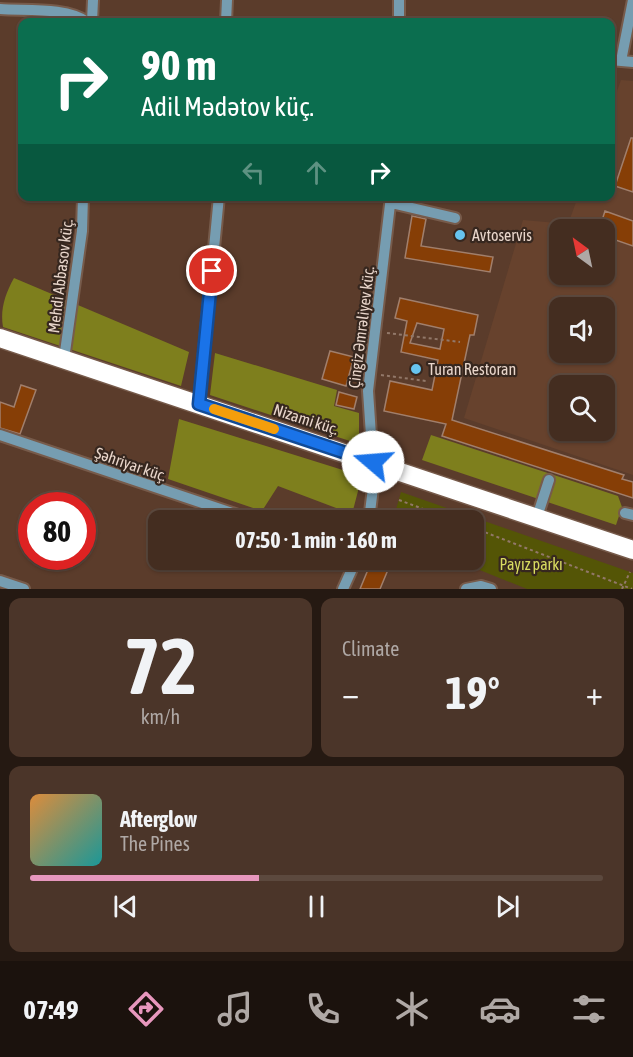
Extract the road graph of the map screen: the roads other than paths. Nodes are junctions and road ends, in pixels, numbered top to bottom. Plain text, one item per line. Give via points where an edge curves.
1 (93, 0) edge
2 (227, 0) edge
3 (399, 0) edge
4 (633, 0) edge
5 (0, 9) edge
6 (81, 18) edge
7 (92, 18) edge
8 (226, 18) edge
9 (399, 18) edge
10 (616, 61) edge
11 (633, 62) edge
12 (83, 201) edge
13 (219, 201) edge
14 (391, 201) edge
15 (395, 201) edge
16 (455, 218) dead end
17 (0, 338) edge
18 (64, 359) junction
19 (199, 404) junction
20 (0, 435) edge
21 (373, 462) junction
22 (549, 480) dead end
23 (223, 510) edge
24 (371, 510) edge
25 (537, 517) junction
26 (633, 550) edge
27 (352, 570) edge
28 (0, 581) edge
29 (24, 589) edge
30 (343, 589) edge
31 (466, 589) edge
32 (491, 589) edge

1 - 7 street
2 - 8 street
3 - 9 street
4 - 10 street
5 - 6 street via 68,13
10 - 11 street
12 - 18 street, Mehdi Abbasov küç.
13 - 19 street
14 - 21 street, Çingiz Əmrəliyev küç. via 370,374 368,408
15 - 16 street
17 - 18 highway, Nizami küç.
18 - 19 highway, Nizami küç.
19 - 21 highway, Nizami küç.
20 - 23 street, Şəhriyar küç.
21 - 24 street, Çingiz Əmrəliyev küç.
21 - 25 highway, Nizami küç.
22 - 25 street
25 - 26 highway, Nizami küç.
27 - 30 street
28 - 29 street
31 - 32 street

